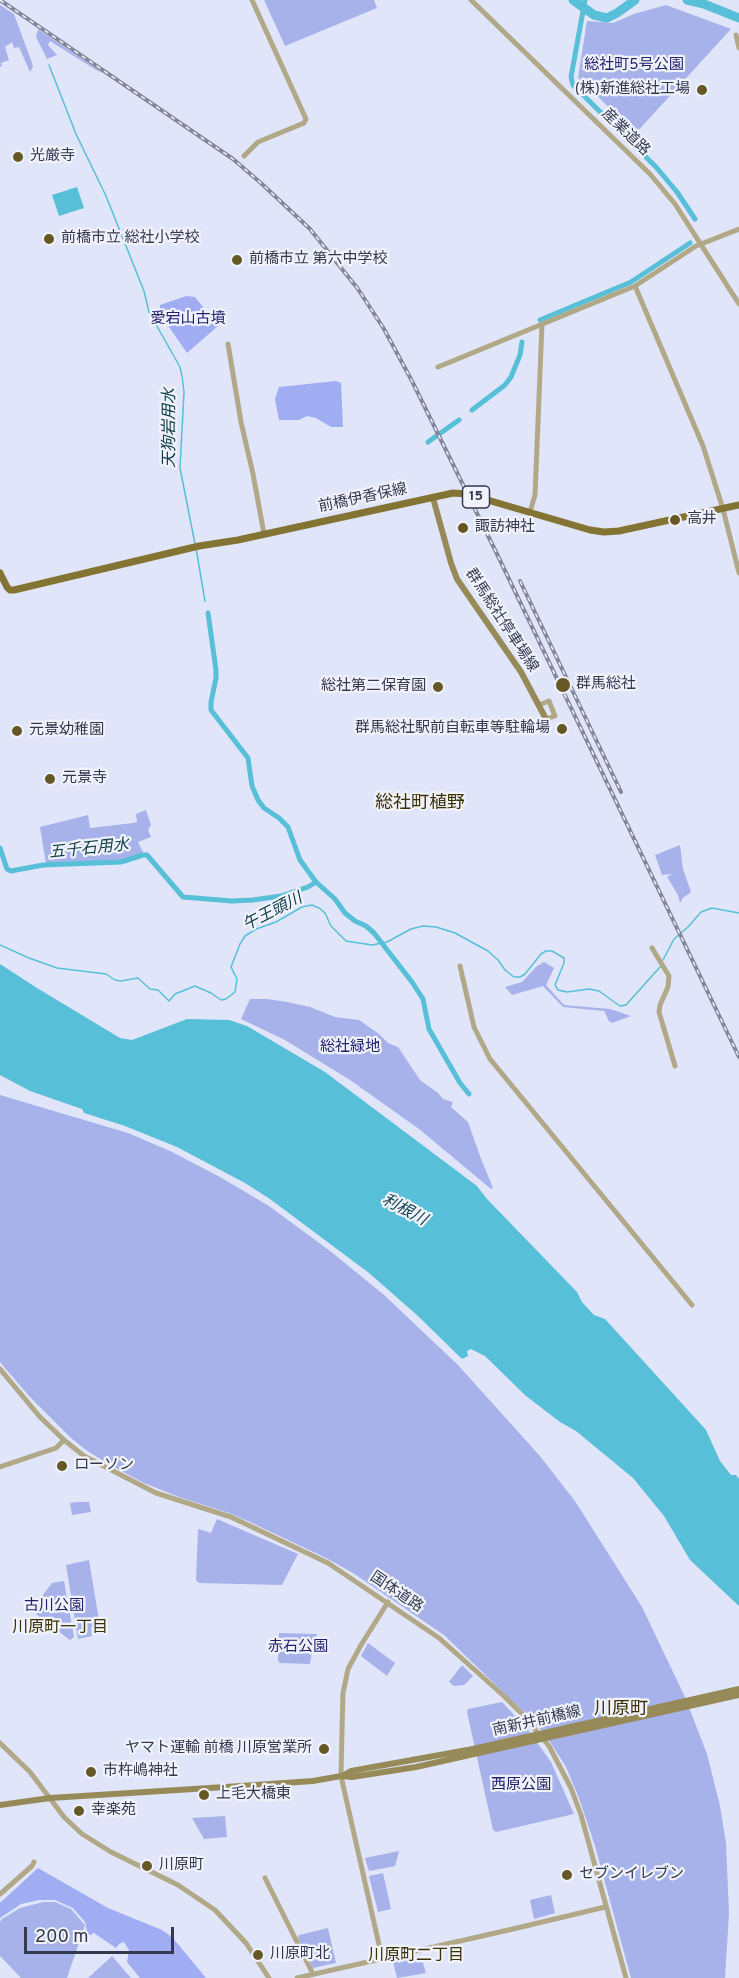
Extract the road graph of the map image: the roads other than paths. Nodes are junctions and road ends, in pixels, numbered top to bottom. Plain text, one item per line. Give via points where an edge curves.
1 (252, 0) edge
2 (471, 0) edge
3 (736, 35) dead end
4 (739, 48) edge
5 (244, 156) dead end
6 (739, 230) edge
7 (701, 244) junction
8 (635, 286) junction
9 (739, 304) edge
10 (542, 324) junction
11 (228, 344) dead end
12 (438, 367) dead end
13 (433, 498) junction
14 (739, 505) edge
15 (723, 508) junction
16 (530, 512) junction
17 (264, 534) junction
18 (0, 573) edge
19 (739, 573) edge
20 (539, 705) junction
21 (546, 719) joint
22 (652, 948) dead end
23 (460, 966) dead end
24 (675, 1066) dead end
25 (692, 1305) dead end
26 (0, 1369) edge
27 (64, 1440) junction
28 (0, 1467) edge
29 (388, 1602) junction
30 (739, 1689) edge
31 (739, 1695) edge
32 (0, 1743) edge
33 (473, 1752) junction
34 (341, 1776) junction
35 (50, 1798) junction
36 (0, 1805) edge
37 (34, 1862) dead end
38 (265, 1878) dead end
39 (0, 1894) edge
40 (605, 1907) junction
41 (382, 1958) junction
42 (313, 1974) junction
43 (268, 1978) edge
44 (297, 1978) edge
45 (626, 1978) edge

1 - 5 street via 306,119 255,143
2 - 7 street, 産業道路 via 650,174
3 - 4 street
6 - 7 street
7 - 8 street
7 - 9 street, 産業道路
8 - 10 street
8 - 15 street via 704,446
10 - 12 street
10 - 16 street via 535,495
11 - 17 street
13 - 16 main road, 前橋伊香保線 / 15 via 460,493
13 - 17 main road, 前橋伊香保線 / 15
13 - 20 main road, 群馬総社停車場線 via 460,584
14 - 15 main road, 前橋伊香保線 / 15
15 - 16 main road, 前橋伊香保線 / 15 via 611,532 590,530
15 - 19 street
17 - 18 main road, 前橋伊香保線 / 15 via 14,590 8,589
20 - 21 main road, 群馬総社停車場線
20 - 21 street via 549,701 555,716
22 - 24 street via 669,976 658,1012
23 - 25 street via 474,1027 490,1059
26 - 27 street, 国体道路
27 - 28 street via 56,1448
27 - 29 street, 国体道路 via 84,1456 145,1488 231,1517 314,1555
29 - 34 street via 348,1669 343,1693
29 - 40 street, 国体道路 via 454,1650 517,1709 549,1746 578,1806
30 - 33 main road, 南新井前橋線, bridge
31 - 33 main road, 南新井前橋線, bridge
32 - 35 street
33 - 34 main road, 南新井前橋線 via 351,1771
34 - 35 main road, 南新井前橋線 via 265,1785
34 - 41 street
35 - 36 main road, 南新井前橋線
35 - 43 street via 74,1828 90,1840 178,1885 215,1910 246,1943
37 - 39 street
38 - 42 street
40 - 41 street
40 - 45 street, 国体道路
41 - 42 street
42 - 44 street

